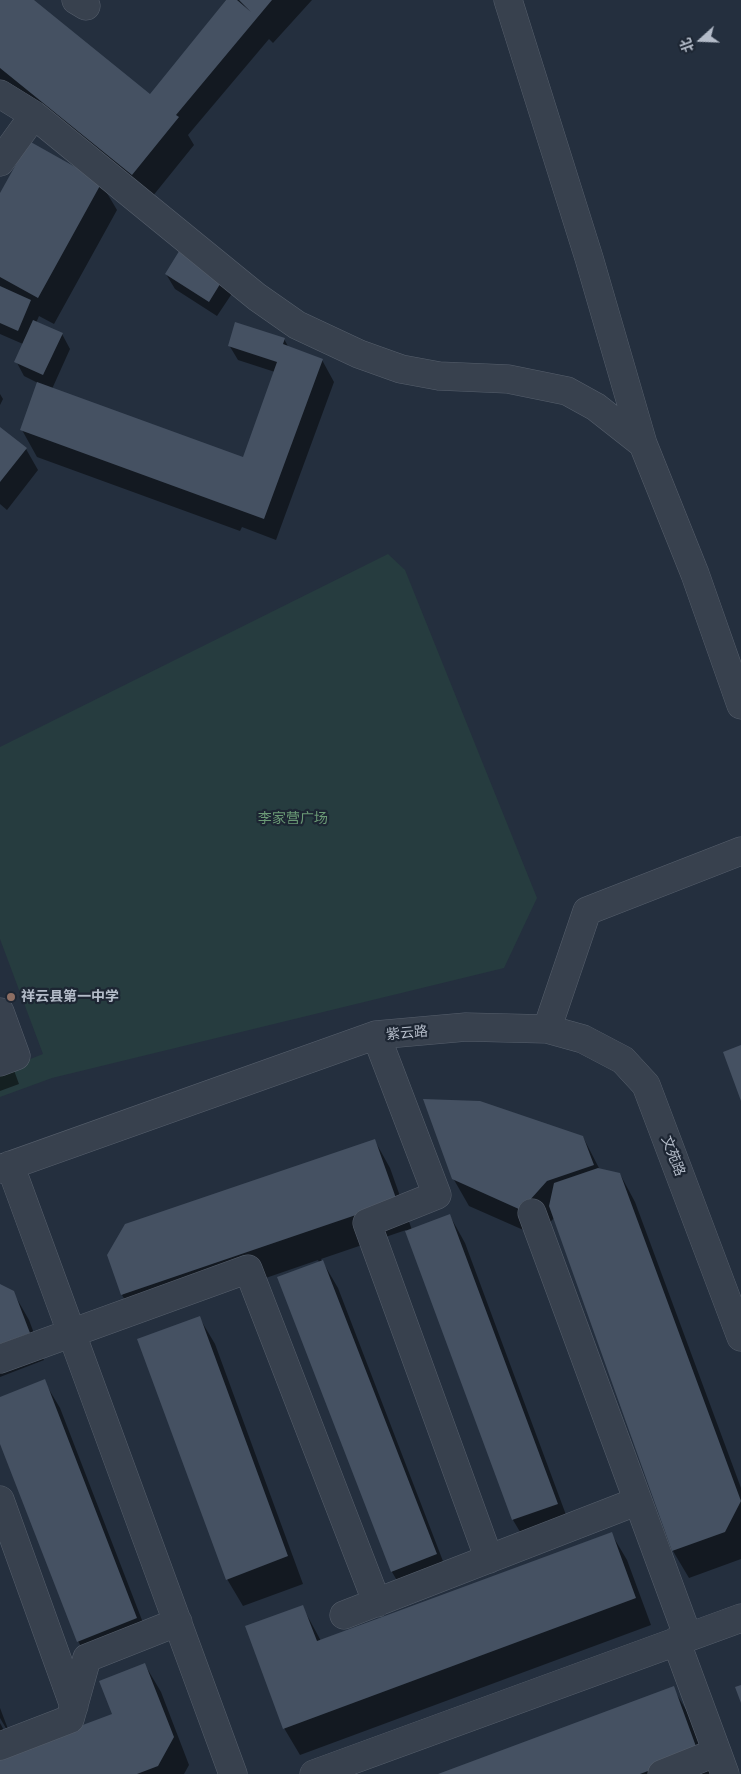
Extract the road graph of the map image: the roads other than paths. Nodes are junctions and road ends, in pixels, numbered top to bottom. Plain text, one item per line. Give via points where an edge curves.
1 (508, 0) edge
2 (0, 94) edge
3 (34, 115) junction
4 (0, 162) edge
5 (643, 444) junction
6 (741, 705) edge
7 (741, 851) edge
8 (0, 1012) edge
9 (547, 1028) junction
10 (376, 1036) junction
11 (0, 1062) edge
12 (5, 1167) edge
13 (532, 1213) dead end
14 (72, 1334) junction
15 (741, 1337) edge
16 (0, 1359) edge
17 (0, 1500) edge
18 (638, 1501) junction
19 (489, 1559) junction
20 (377, 1602) junction
21 (344, 1615) dead end
22 (741, 1618) edge
23 (178, 1622) junction
24 (682, 1639) junction
25 (74, 1706) junction
26 (0, 1746) edge
27 (721, 1763) edge
28 (233, 1774) edge
29 (314, 1774) edge
30 (662, 1774) edge

1 - 5 street
2 - 3 street
3 - 4 street
3 - 5 street via 257,297 297,325 359,354 401,369 440,376 508,379 567,391 596,407
5 - 6 street via 695,574
7 - 9 street via 587,911
8 - 11 street via 16,1056
9 - 10 street, 紫云路 via 466,1027
9 - 15 street, 文苑路 via 583,1039 623,1060 646,1085
10 - 12 street, 紫云路
10 - 19 street via 437,1195 367,1223
12 - 14 street
13 - 18 street
14 - 16 street
14 - 20 street via 248,1269
14 - 23 street
17 - 25 street
18 - 19 street
18 - 24 street
19 - 20 street
20 - 21 street
22 - 24 street
23 - 25 street via 87,1658
23 - 28 street
24 - 27 street
24 - 29 street
25 - 26 street via 70,1718
27 - 30 street

